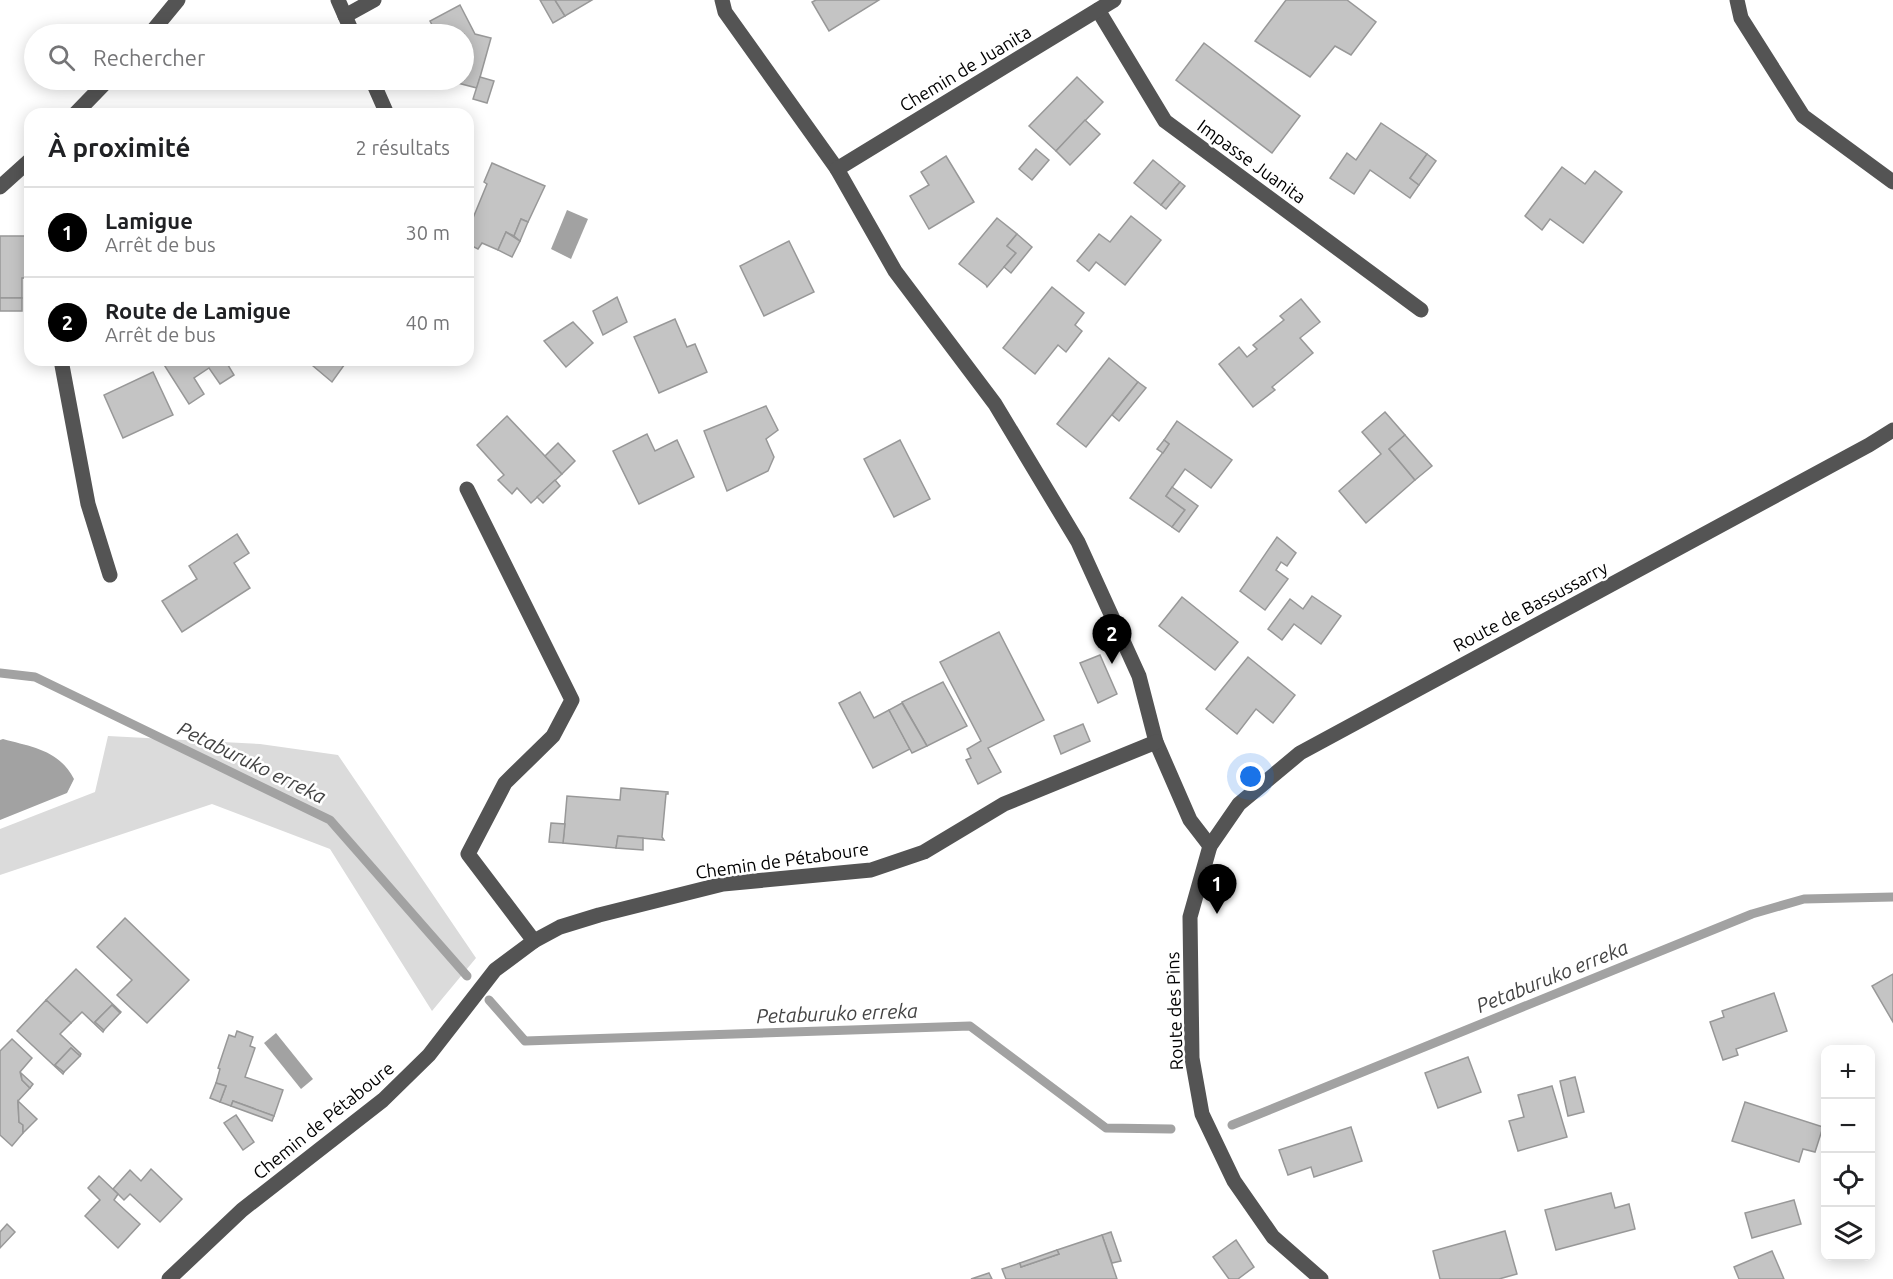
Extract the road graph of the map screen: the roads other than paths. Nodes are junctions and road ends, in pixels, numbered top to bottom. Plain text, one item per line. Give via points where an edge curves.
1 (178, 0) edge
2 (338, 0) edge
3 (374, 0) edge
4 (722, 0) edge
5 (1114, 0) edge
6 (1737, 0) edge
7 (1098, 10) junction
8 (345, 16) junction
9 (158, 24) edge
10 (349, 24) edge
11 (98, 90) edge
12 (376, 90) edge
13 (81, 108) edge
14 (384, 108) edge
15 (24, 165) edge
16 (837, 170) junction
17 (1893, 182) edge
18 (0, 187) edge
19 (1421, 310) dead end
20 (62, 366) edge
21 (1893, 430) edge
22 (467, 489) dead end
23 (110, 575) dead end
24 (1156, 742) junction
25 (1210, 846) junction
26 (534, 941) junction
27 (169, 1279) edge
28 (1321, 1279) edge

1 - 9 street
2 - 8 street
3 - 8 street
4 - 16 street via 725,12
5 - 7 street, Chemin de Juanita
6 - 17 street via 1741,18 1803,116
7 - 16 street, Chemin de Juanita
7 - 19 street, Impasse Juanita via 1165,120
8 - 10 street
11 - 13 street
12 - 14 street
15 - 18 street
16 - 24 street via 895,271 995,404 1078,542 1139,676
20 - 23 street via 87,504
21 - 25 street, Route de Bassussarry via 1300,753 1239,804
22 - 26 street via 572,700 553,736 505,783 468,854
24 - 25 street via 1190,820
24 - 26 street, Chemin de Pétaboure via 1004,804 924,852 871,870 723,884 599,915 560,927
25 - 28 street, Route des Pins via 1191,917 1192,1058 1202,1114 1234,1181 1273,1237
26 - 27 street, Chemin de Pétaboure via 495,970 429,1055 383,1100 242,1210

